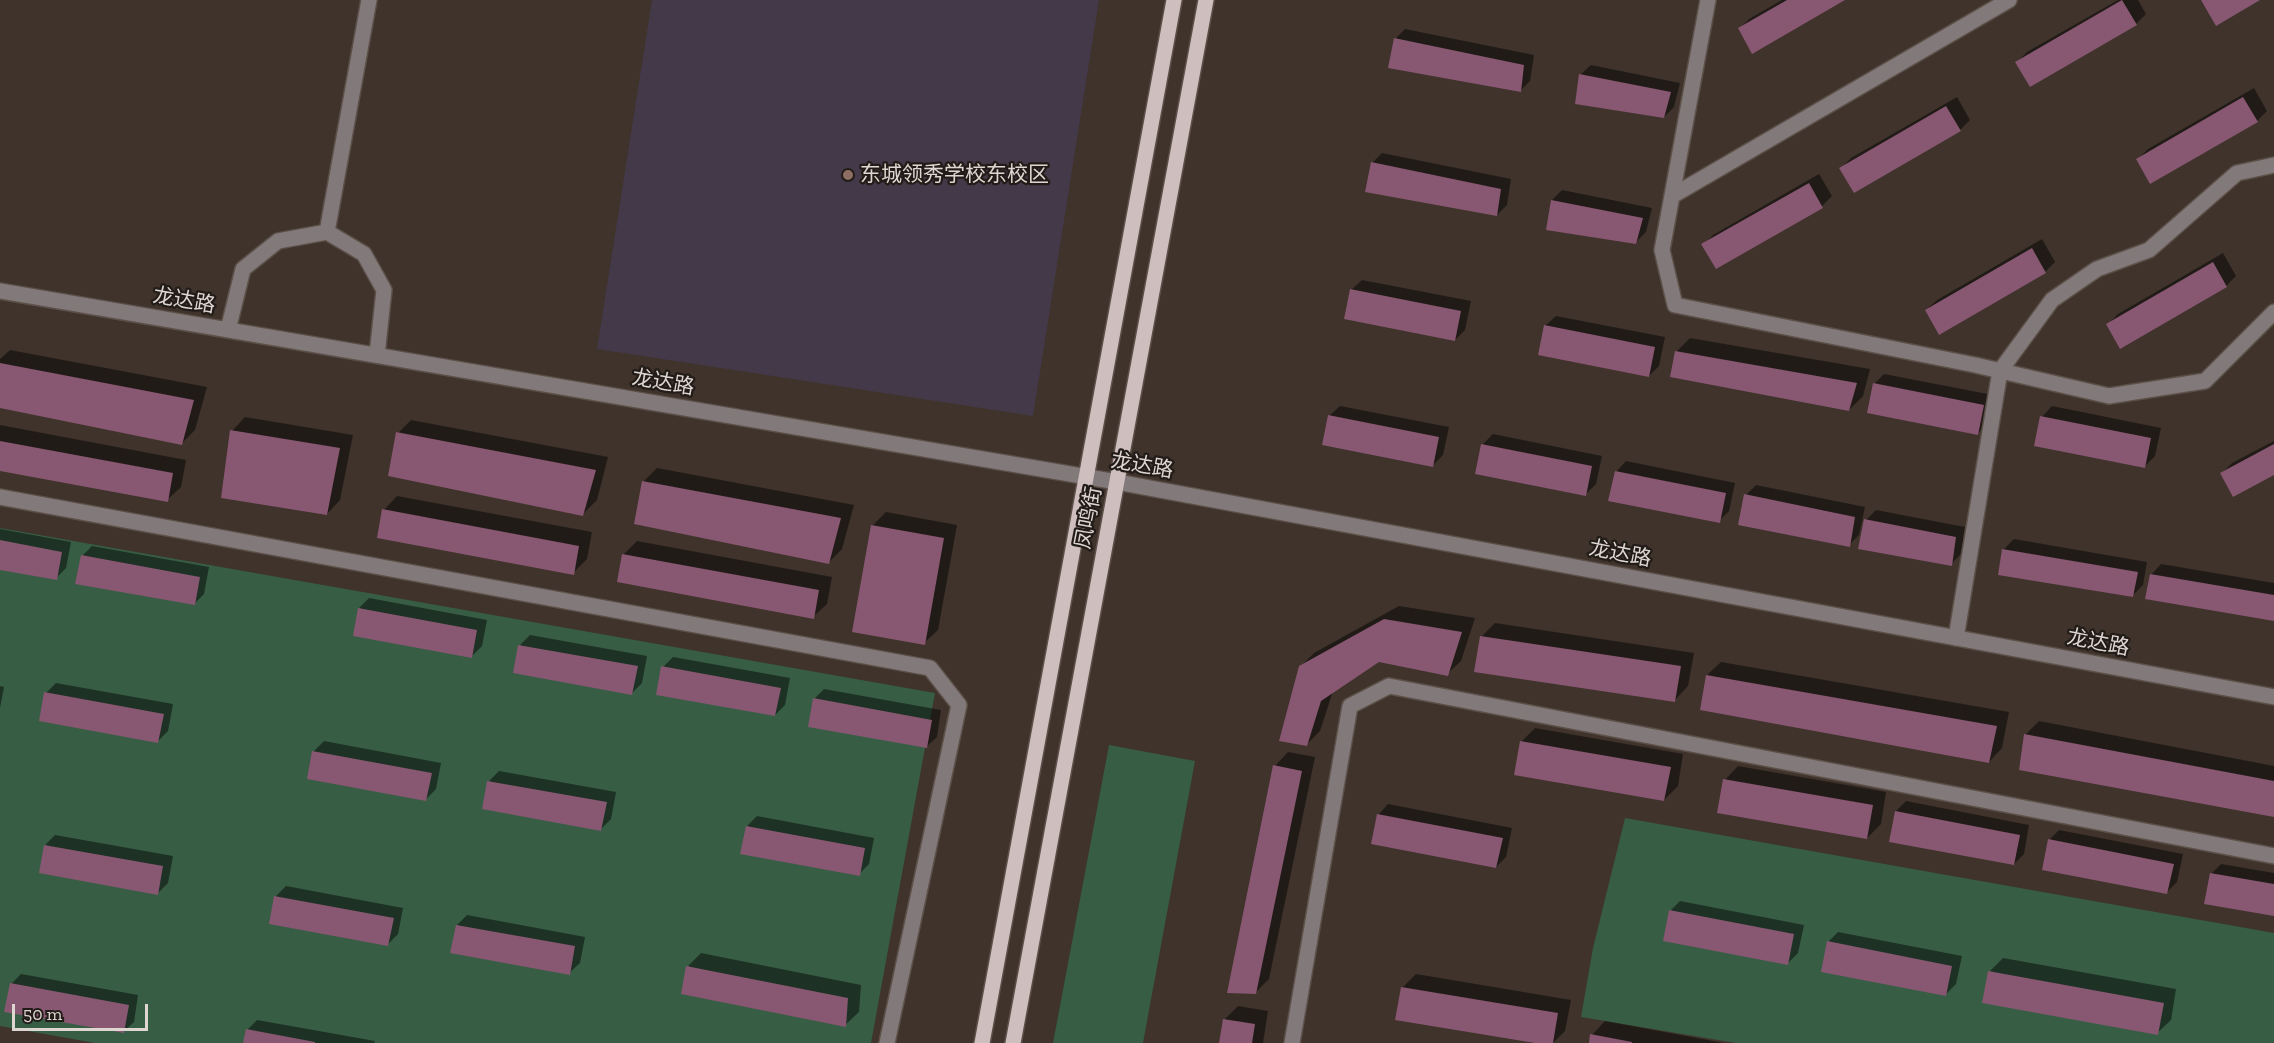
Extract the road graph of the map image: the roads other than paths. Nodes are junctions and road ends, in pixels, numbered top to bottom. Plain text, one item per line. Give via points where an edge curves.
1 (369, 0) edge
2 (1174, 0) edge
3 (1206, 0) edge
4 (1708, 0) edge
5 (2009, 0) edge
6 (2274, 165) edge
7 (1672, 196) junction
8 (327, 232) junction
9 (0, 291) edge
10 (2274, 312) edge
11 (228, 330) junction
12 (377, 356) junction
13 (2000, 371) junction
14 (1087, 477) junction
15 (1117, 482) junction
16 (0, 497) edge
17 (1956, 638) junction
18 (2274, 697) edge
19 (2274, 856) edge
20 (887, 1043) edge
21 (982, 1043) edge
22 (1013, 1043) edge
23 (1292, 1043) edge

1 - 8 street
2 - 14 main road, 凤鸣街
3 - 15 main road, 凤鸣街
4 - 7 street
5 - 7 street
6 - 13 street via 2237,173 2149,250 2097,269 2052,300
7 - 13 street via 1662,250 1675,305
8 - 11 street via 278,241 243,269
8 - 12 street via 364,254 384,290
9 - 11 street, 龙达路
10 - 13 street via 2205,381 2109,396
11 - 12 street, 龙达路
12 - 14 street, 龙达路
13 - 17 street
14 - 15 street, 龙达路
14 - 21 main road, 凤鸣街
15 - 17 street, 龙达路
15 - 22 main road, 凤鸣街
16 - 20 street via 930,668 959,705
17 - 18 street, 龙达路
19 - 23 street via 1389,686 1350,706

